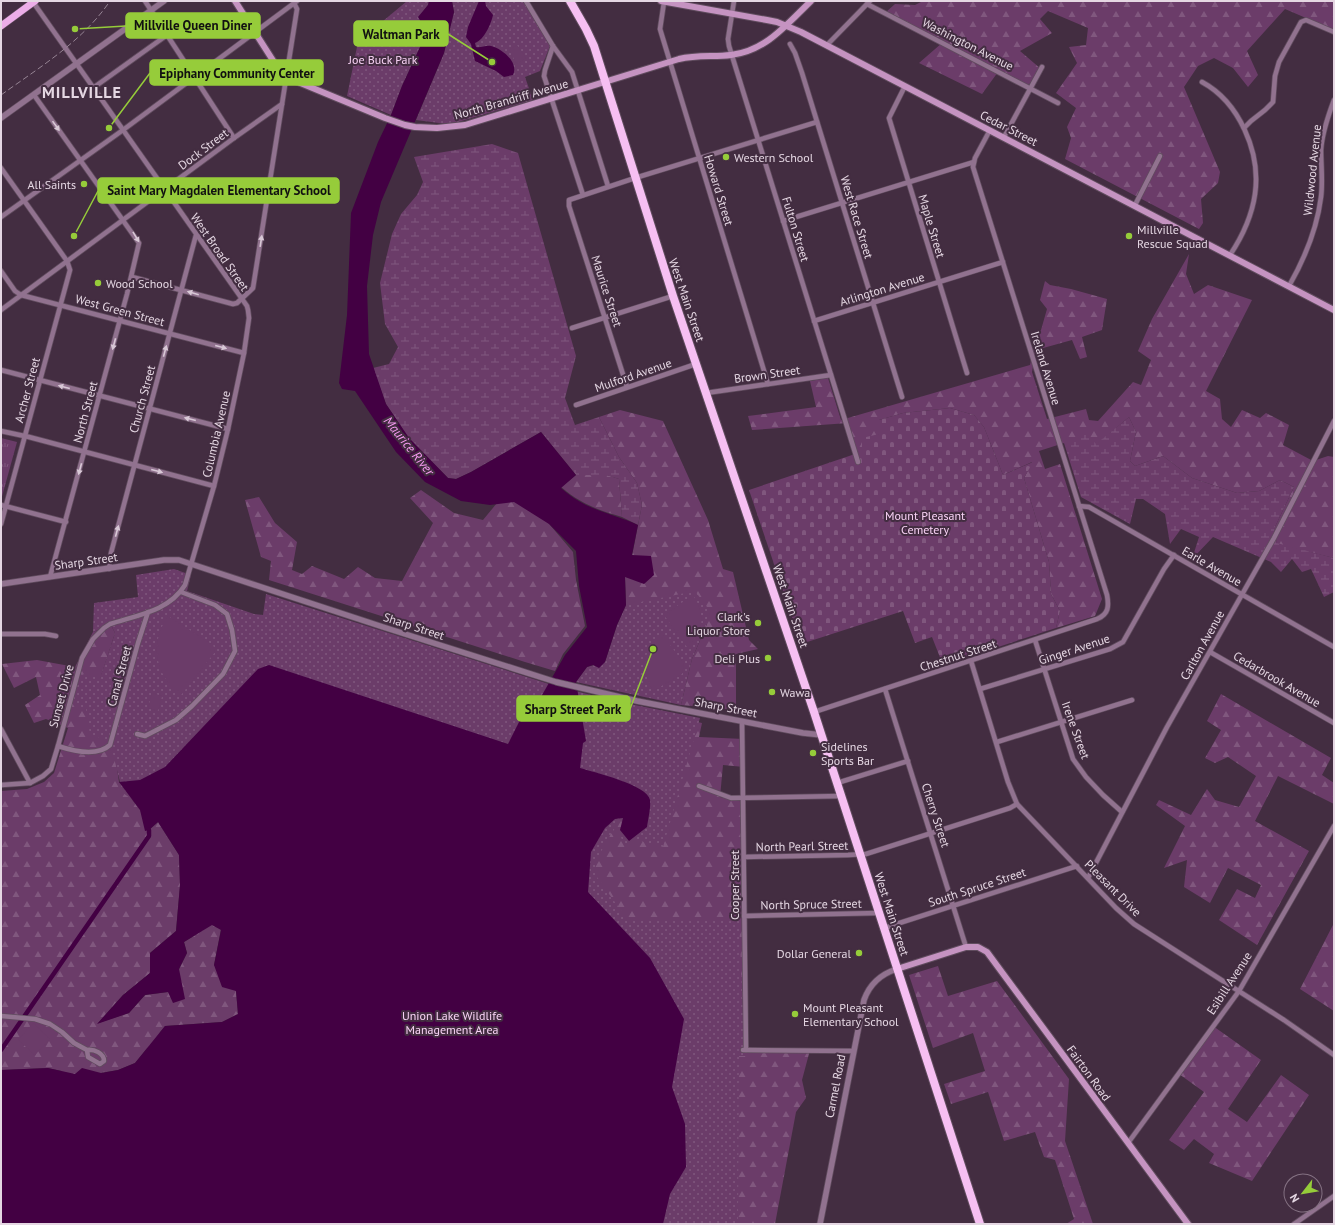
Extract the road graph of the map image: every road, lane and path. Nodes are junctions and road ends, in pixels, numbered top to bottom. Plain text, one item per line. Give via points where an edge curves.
1 (34, 1) edge
2 (145, 1) edge
3 (164, 1) edge
4 (235, 1) edge
5 (526, 1) edge
6 (570, 1) edge
7 (662, 1) edge
8 (734, 1) edge
9 (811, 1) edge
10 (296, 2) edge
11 (869, 2) edge
12 (151, 10) junction
13 (731, 14) junction
14 (1, 26) edge
15 (786, 26) junction
16 (254, 32) junction
17 (1334, 32) edge
18 (167, 35) junction
19 (790, 44) dead end
20 (827, 45) junction
21 (553, 46) junction
22 (732, 55) junction
23 (670, 62) junction
24 (76, 65) junction
25 (1042, 67) dead end
26 (194, 77) junction
27 (286, 77) junction
28 (606, 82) junction
29 (1202, 82) dead end
30 (905, 86) junction
31 (93, 88) junction
32 (1030, 88) junction
33 (578, 91) junction
34 (34, 94) junction
35 (552, 99) junction
36 (1334, 100) edge
37 (1058, 103) dead end
38 (282, 104) junction
39 (1, 118) edge
40 (817, 122) junction
41 (1244, 128) junction
42 (123, 130) junction
43 (990, 130) junction
44 (1004, 137) junction
45 (234, 138) junction
46 (758, 140) junction
47 (1160, 156) dead end
48 (699, 158) junction
49 (80, 160) junction
50 (974, 162) junction
51 (1, 168) edge
52 (635, 178) junction
53 (908, 183) junction
54 (608, 186) junction
55 (165, 190) junction
56 (583, 195) junction
57 (24, 201) junction
58 (843, 203) junction
59 (1135, 205) junction
60 (1, 217) edge
61 (123, 219) junction
62 (783, 221) junction
63 (196, 235) junction
64 (1230, 255) junction
65 (67, 261) junction
66 (1002, 262) junction
67 (1, 271) edge
68 (132, 277) junction
69 (939, 282) junction
70 (1289, 286) junction
71 (181, 290) junction
72 (21, 295) junction
73 (673, 296) junction
74 (241, 299) junction
75 (874, 302) junction
76 (61, 305) junction
77 (247, 306) joint
78 (1, 310) edge
79 (1334, 310) edge
80 (605, 318) junction
81 (120, 320) junction
82 (814, 321) junction
83 (572, 328) dead end
84 (170, 334) junction
85 (244, 353) junction
86 (696, 364) junction
87 (1, 370) edge
88 (967, 374) dead end
89 (831, 375) junction
90 (40, 380) junction
91 (768, 384) junction
92 (627, 387) junction
93 (706, 393) junction
94 (100, 396) junction
95 (902, 398) dead end
96 (576, 405) dead end
97 (150, 409) junction
98 (1334, 421) edge
99 (228, 429) junction
100 (1, 432) edge
101 (25, 437) junction
102 (85, 452) junction
103 (858, 462) dead end
104 (135, 465) junction
105 (214, 486) junction
106 (4, 505) edge
107 (1079, 506) junction
108 (66, 522) junction
109 (1, 524) edge
110 (1174, 555) junction
111 (192, 564) junction
112 (109, 568) junction
113 (50, 577) junction
114 (1, 584) edge
115 (181, 592) junction
116 (1242, 595) junction
117 (148, 612) junction
118 (1106, 614) joint
119 (1, 634) edge
120 (56, 636) dead end
121 (1036, 640) junction
122 (1334, 647) edge
123 (1210, 652) junction
124 (971, 661) junction
125 (1044, 669) junction
126 (885, 689) junction
127 (980, 689) junction
128 (1132, 700) dead end
129 (814, 712) junction
130 (742, 721) junction
131 (1061, 722) junction
132 (1334, 723) edge
133 (1, 729) edge
134 (137, 734) dead end
135 (822, 735) junction
136 (996, 742) junction
137 (58, 746) junction
138 (908, 762) junction
139 (30, 783) junction
140 (838, 783) junction
141 (1, 785) edge
142 (699, 786) dead end
143 (842, 796) junction
144 (743, 797) junction
145 (1017, 804) junction
146 (1122, 812) junction
147 (1334, 826) edge
148 (931, 833) junction
149 (860, 854) junction
150 (744, 857) junction
151 (1077, 866) junction
152 (1088, 878) junction
153 (953, 905) junction
154 (879, 913) junction
155 (744, 916) junction
156 (884, 928) junction
157 (966, 947) junction
158 (897, 969) junction
159 (1239, 991) junction
160 (1, 1016) edge
161 (86, 1050) dead end
162 (854, 1051) junction
163 (1334, 1055) edge
164 (1128, 1143) junction
165 (1334, 1196) edge
166 (820, 1224) edge
167 (980, 1224) edge
168 (1188, 1224) edge
169 (1294, 1224) edge

1 - 14 main road
1 - 24 street, West Broad Street
2 - 12 street
3 - 12 street
4 - 16 main road
5 - 21 street
6 - 28 highway, West Main Street via 589,34
7 - 13 main road, Cedar Street
7 - 23 street, Howard Street via 660,30
8 - 13 street, Fulton Street
9 - 15 main road, North Brandriff Avenue
10 - 16 street
10 - 27 street via 298,9
11 - 20 street
11 - 32 street, Washington Avenue
12 - 18 street
12 - 24 street
13 - 15 main road, Cedar Street
13 - 22 street, Fulton Street via 728,42
15 - 20 main road, Cedar Street
15 - 22 main road, North Brandriff Avenue via 756,49
16 - 26 street
16 - 27 main road
17 - 41 street via 1306,20 1301,22 1279,62 1273,102
18 - 26 street
18 - 31 street
19 - 40 street, West Race Street via 795,52
20 - 30 main road, Cedar Street
21 - 33 street via 571,70
21 - 35 street via 544,73
22 - 23 main road, North Brandriff Avenue via 695,56
22 - 46 street, Fulton Street
23 - 28 main road, North Brandriff Avenue
23 - 48 street, Howard Street
24 - 31 street, West Broad Street
24 - 34 street
25 - 32 street
26 - 42 street
26 - 45 street
27 - 35 main road, North Brandriff Avenue via 385,118 415,127 465,125
27 - 38 street
28 - 33 main road, North Brandriff Avenue
28 - 52 highway, West Main Street
29 - 41 street via 1220,95 1235,112
30 - 43 main road, Cedar Street
30 - 53 street, Maple Street via 889,116
31 - 42 street, West Broad Street
32 - 37 street, Washington Avenue
32 - 44 street
33 - 35 main road, North Brandriff Avenue
33 - 54 street
34 - 39 street
34 -> 49 street
35 - 56 street
36 - 70 street, Wildwood Avenue via 1323,136 1322,190 1316,225 1307,251
38 - 45 street, Dock Street
74 -> 38 street via 254,287
40 - 46 street
40 - 58 street, West Race Street
41 - 64 street via 1255,166 1255,195 1247,222
42 - 49 street
42 - 55 street, West Broad Street
43 - 44 main road, Cedar Street
43 - 50 street
44 - 59 main road, Cedar Street
45 - 55 street, Dock Street
46 - 48 street
46 - 62 street, Fulton Street
47 - 59 street
48 - 52 street
48 - 91 street, Howard Street
49 - 57 street
49 - 61 street
50 - 53 street
50 - 66 street, Ireland Avenue via 974,171
51 - 57 street
52 - 54 street
52 - 73 highway, West Main Street
53 - 58 street
53 - 69 street, Maple Street
54 - 56 street
55 - 61 street, Dock Street
55 - 63 street, West Broad Street
56 - 80 street, Maurice Street via 569,200 569,206
57 - 60 street
57 - 65 street
58 - 62 street
58 - 75 street, West Race Street
59 - 64 main road, Cedar Street
61 - 65 street, Dock Street
61 -> 68 street, North Street via 140,246
62 - 82 street, Fulton Street
63 - 71 street, Church Street
63 - 74 street, West Broad Street
64 - 70 main road, Cedar Street
65 - 72 street, Dock Street
65 - 76 street, Archer Street via 70,268
66 - 69 street, Arlington Avenue
66 - 107 street, Ireland Avenue
67 - 72 street via 15,291
68 - 71 street
68 - 81 street, North Street
69 - 75 street, Arlington Avenue
69 - 88 street, Maple Street
70 - 79 main road, Cedar Street
74 -> 71 street via 232,304
71 - 84 street, Church Street
72 - 76 street, West Green Street
72 - 78 street, Dock Street
73 - 80 street
73 - 86 highway, West Main Street
74 - 77 street, West Broad Street
75 - 82 street, Arlington Avenue
75 - 95 street, West Race Street
76 - 81 street, West Green Street
76 - 90 street, Archer Street
77 - 85 street, Columbia Avenue via 249,314
80 - 83 street
80 - 92 street, Maurice Street
81 - 84 street, West Green Street
81 -> 94 street, North Street
82 - 89 street, Fulton Street
84 -> 85 street, West Green Street
97 -> 84 street, Church Street
85 - 99 street, Columbia Avenue
86 - 92 street, Mulford Avenue
86 - 93 highway, West Main Street
87 - 90 street
89 - 91 street, Brown Street
89 - 103 street, Fulton Street
94 -> 90 street
90 - 101 street, Archer Street
91 - 93 street, Brown Street
92 - 96 street, Mulford Avenue
93 - 129 highway, West Main Street
94 - 97 street
94 - 102 street, North Street
99 -> 97 street
97 - 104 street, Church Street
98 - 116 street, Carlton Avenue
99 - 105 street, Columbia Avenue
100 - 101 street
101 - 102 street
101 - 106 street, Archer Street
102 - 104 street
102 -> 108 street, North Street
104 -> 105 street
112 -> 104 street, Church Street
105 - 111 street, Columbia Avenue
106 - 108 street
106 - 109 street, Archer Street
107 - 110 street, Earle Avenue via 1089,507
107 - 118 street, Ireland Avenue via 1107,595
108 - 113 street, North Street
110 - 116 street, Earle Avenue
110 - 125 street, Ginger Avenue via 1123,642 1110,649
111 - 112 street, Sharp Street via 174,560
111 - 115 street, Columbia Avenue
111 - 130 street, Sharp Street via 556,682
112 - 113 street, Sharp Street
113 - 114 street, Sharp Street
115 - 117 street, Sunset Drive via 163,606
115 - 134 street via 215,605 227,614 235,651 223,674 176,720 145,736
116 - 122 street, Earle Avenue
116 - 123 street, Carlton Avenue
117 - 137 street, Sunset Drive via 110,624 98,633 89,645 82,658
117 - 137 street, Canal Street via 110,745 103,750 86,752
118 - 121 street, Chestnut Street via 1097,620
119 - 120 street
121 - 124 street, Chestnut Street
121 - 125 street, Irene Street
123 - 132 street, Cedarbrook Avenue
123 - 146 street, Carlton Avenue
124 - 126 street, Chestnut Street
124 - 127 street, Pleasant Drive
125 - 127 street, Ginger Avenue
125 - 131 street, Irene Street
126 - 129 street, Chestnut Street
126 - 138 street, Cherry Street
127 - 136 street, Pleasant Drive
128 - 131 street
129 - 135 highway, West Main Street
130 - 135 street, Sharp Street
130 - 144 street, Cooper Street
131 - 136 street
131 - 146 street, Irene Street via 1073,759 1082,773
133 - 139 street
135 - 140 highway, West Main Street
136 - 145 street, Pleasant Drive
137 - 139 street, Sunset Drive via 51,769
138 - 140 street
138 - 148 street, Cherry Street
139 - 141 street, Sunset Drive
140 - 143 highway, West Main Street
142 - 144 street via 730,797
143 - 144 street
143 - 149 highway, West Main Street
144 - 150 street, Cooper Street
145 - 148 street, North Pearl Street
145 - 151 street, Pleasant Drive
146 - 152 street, Carlton Avenue
147 - 159 street, Esibill Avenue
148 - 149 street, North Pearl Street
148 - 153 street, Cherry Street
149 - 150 street, North Pearl Street
149 - 154 highway, West Main Street
150 - 155 street, Cooper Street
151 - 152 street, Pleasant Drive
151 - 153 street, South Spruce Street
152 - 159 street, Pleasant Drive via 1134,924
153 - 156 street, South Spruce Street
153 - 157 street, Cherry Street
154 - 155 street, North Spruce Street
154 - 156 highway, West Main Street
155 - 162 street, Cooper Street via 744,1050
156 - 158 highway, West Main Street
157 - 158 main road
157 - 164 main road, Fairton Road via 978,947 987,952
158 - 162 street, Carmel Road via 879,978 866,994
158 - 167 highway, West Main Street
159 - 163 street, Pleasant Drive
159 - 164 street, Esibill Avenue
160 - 161 street via 35,1019 50,1024
162 - 166 street, Carmel Road
164 - 168 main road, Fairton Road
165 - 169 street

